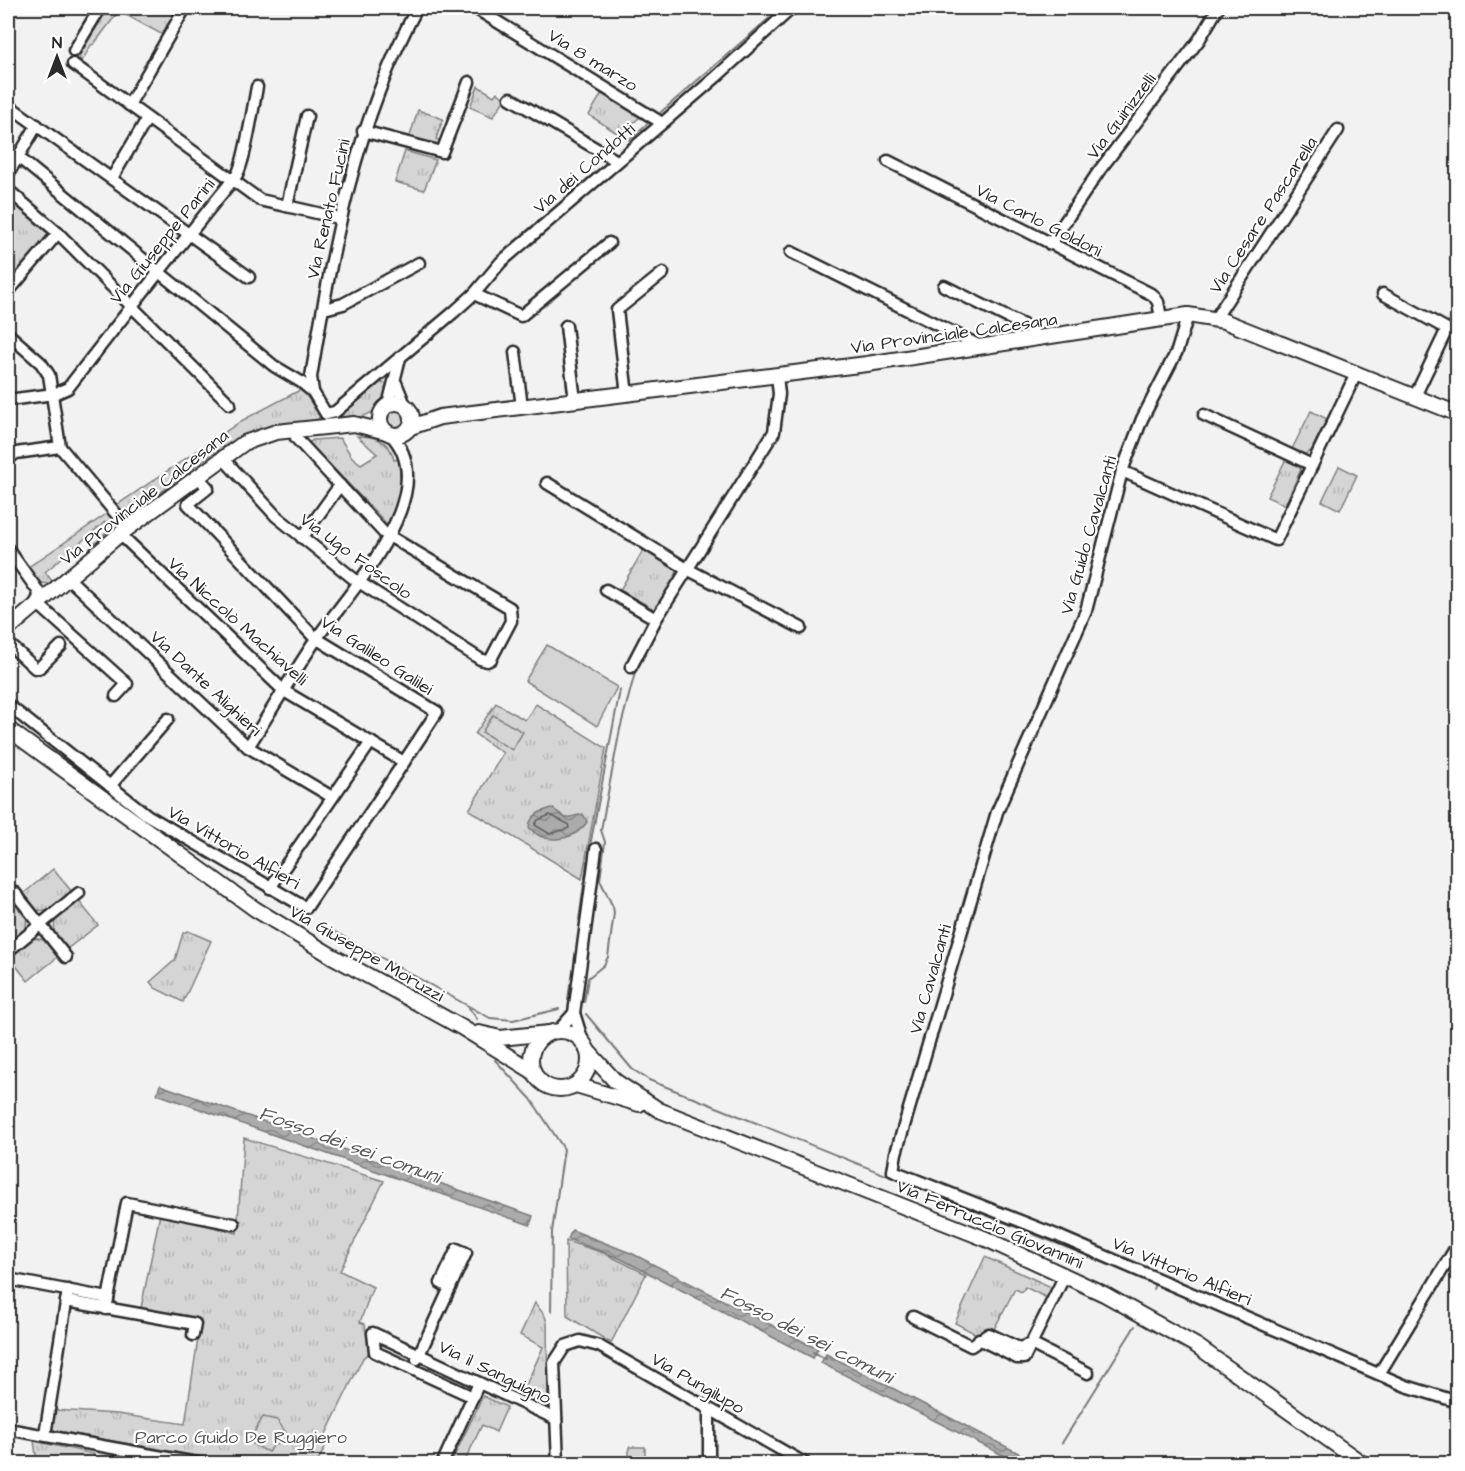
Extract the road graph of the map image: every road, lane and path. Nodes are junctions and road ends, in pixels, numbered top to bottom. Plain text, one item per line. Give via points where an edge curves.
1 (100, 8) edge
2 (185, 8) edge
3 (417, 8) edge
4 (475, 8) edge
5 (792, 8) edge
6 (1218, 8) edge
7 (74, 51) dead end
8 (73, 64) dead end
9 (469, 82) dead end
10 (257, 87) dead end
11 (510, 98) dead end
12 (8, 105) edge
13 (129, 105) junction
14 (307, 116) dead end
15 (147, 118) junction
16 (662, 123) junction
17 (37, 125) junction
18 (1338, 130) dead end
19 (363, 132) junction
20 (18, 157) junction
21 (617, 161) junction
22 (888, 161) dead end
23 (8, 174) edge
24 (112, 178) junction
25 (232, 179) junction
26 (8, 190) edge
27 (287, 206) junction
28 (339, 218) junction
29 (58, 233) junction
30 (191, 234) junction
31 (609, 243) dead end
32 (1050, 244) junction
33 (791, 252) dead end
34 (419, 263) dead end
35 (663, 273) dead end
36 (160, 274) junction
37 (249, 277) dead end
38 (944, 286) dead end
39 (8, 292) edge
40 (474, 294) junction
41 (1383, 294) dead end
42 (132, 304) junction
43 (324, 309) junction
44 (1188, 315) junction
45 (1161, 318) junction
46 (1215, 319) junction
47 (566, 326) dead end
48 (1447, 329) junction
49 (8, 334) edge
50 (1458, 335) edge
51 (1040, 339) junction
52 (983, 347) junction
53 (515, 352) dead end
54 (401, 355) junction
55 (379, 374) junction
56 (1356, 374) junction
57 (777, 376) junction
58 (394, 377) junction
59 (306, 379) junction
60 (54, 394) junction
61 (627, 395) junction
62 (1414, 396) junction
63 (8, 400) edge
64 (575, 401) junction
65 (230, 404) dead end
66 (522, 407) junction
67 (408, 408) junction
68 (384, 409) junction
69 (1458, 414) edge
70 (1204, 415) dead end
71 (440, 417) junction
72 (354, 424) junction
73 (410, 429) junction
74 (389, 433) junction
75 (296, 438) dead end
76 (60, 447) junction
77 (403, 453) junction
78 (222, 458) junction
79 (8, 459) edge
80 (1312, 465) junction
81 (1122, 471) junction
82 (197, 476) junction
83 (547, 483) dead end
84 (340, 485) junction
85 (124, 531) junction
86 (390, 537) junction
87 (302, 538) junction
88 (8, 549) edge
89 (687, 568) junction
90 (68, 578) junction
91 (358, 582) junction
92 (606, 590) dead end
93 (35, 606) junction
94 (656, 619) junction
95 (801, 628) dead end
96 (8, 629) edge
97 (317, 639) junction
98 (8, 643) edge
99 (61, 646) dead end
100 (632, 667) dead end
101 (284, 691) junction
102 (116, 696) dead end
103 (8, 705) edge
104 (168, 719) dead end
105 (8, 729) edge
106 (371, 742) junction
107 (248, 747) junction
108 (404, 762) junction
109 (110, 786) junction
110 (1003, 796) joint
111 (333, 797) junction
112 (596, 849) dead end
113 (270, 888) junction
114 (15, 893) dead end
115 (79, 893) dead end
116 (40, 925) junction
117 (8, 951) edge
118 (66, 957) dead end
119 (574, 1013) junction
120 (461, 1027) junction
121 (556, 1032) junction
122 (585, 1046) junction
123 (534, 1072) junction
124 (576, 1085) junction
125 (658, 1110) junction
126 (893, 1171) joint
127 (234, 1224) dead end
128 (1458, 1244) edge
129 (1065, 1275) junction
130 (8, 1279) edge
131 (450, 1288) dead end
132 (67, 1295) junction
133 (107, 1304) junction
134 (913, 1317) dead end
135 (193, 1335) dead end
136 (1031, 1344) junction
137 (419, 1354) junction
138 (412, 1369) junction
139 (1088, 1373) dead end
140 (1378, 1374) junction
141 (479, 1383) junction
142 (473, 1397) junction
143 (1458, 1402) edge
144 (709, 1411) junction
145 (556, 1419) junction
146 (8, 1429) edge
147 (45, 1436) junction
148 (201, 1464) edge
149 (442, 1464) edge
150 (558, 1464) edge
151 (709, 1464) edge
152 (806, 1464) edge
153 (1363, 1464) edge

1 - 7 street
2 - 13 street
3 - 19 street, Via Renato Fucini via 387,67
4 - 16 street, Via 8 marzo
5 - 16 street, Via dei Condotti
6 - 32 street, Via Guinizzelli via 1199,40
8 - 13 street
9 - 19 street via 442,152
10 - 25 street, Via Giuseppe Parini via 237,176
11 - 21 street
12 - 17 street
13 - 15 street
14 - 27 street
15 - 24 street
15 - 25 street
16 - 21 street, Via dei Condotti
17 - 20 street
17 - 24 street
18 - 46 street, Via Cesare Pascarella
19 - 28 street, Via Renato Fucini
20 - 23 street
20 - 36 street
21 - 40 street, Via dei Condotti via 501,262
22 - 32 street, Via Carlo Goldoni
24 - 30 street
25 - 27 street via 260,200
25 - 30 street, Via Giuseppe Parini
26 - 29 street
27 - 28 street
28 - 43 street, Via Renato Fucini
29 - 39 street
29 - 42 street
30 - 36 street, Via Giuseppe Parini
30 - 37 street
31 - 40 street via 521,316
32 - 45 street, Via Carlo Goldoni via 1153,295
33 - 52 street
34 - 43 street via 344,304
35 - 61 street via 617,310
36 - 42 street, Via Giuseppe Parini
36 - 59 street via 274,366
38 - 51 street via 1027,327
40 - 54 street, Via dei Condotti
41 - 48 street
42 - 60 street, Via Giuseppe Parini via 68,388
42 - 65 street
43 - 59 street, Via Renato Fucini
44 - 45 main road, Via Provinciale Calcesana
44 - 46 main road, Via Provinciale Calcesana
44 - 81 street, Via Guido Cavalcanti via 1177,351 1142,419
45 - 51 main road, Via Provinciale Calcesana
46 - 56 main road, Via Provinciale Calcesana
47 - 64 street
48 - 50 street
48 - 62 street
49 - 60 street via 44,366
51 - 52 main road, Via Provinciale Calcesana
52 - 57 main road, Via Provinciale Calcesana
53 - 66 street
54 - 55 street, Via dei Condotti
54 - 58 street
55 - 58 street
55 - 59 street, Via dei Condotti via 331,414 321,409
56 - 62 main road, Via Provinciale Calcesana
56 - 80 street
57 - 61 main road, Via Provinciale Calcesana
57 - 89 street via 774,432
58 - 67 street
58 - 68 street
60 - 63 street
60 - 76 street
61 - 64 main road, Via Provinciale Calcesana
62 - 69 main road, Via Provinciale Calcesana
64 - 66 main road, Via Provinciale Calcesana
66 - 71 main road, Via Provinciale Calcesana
67 - 68 main road via 396,402
67 - 71 main road, Via Provinciale Calcesana via 420,416
67 - 73 main road
68 - 72 main road, Via Provinciale Calcesana
68 - 74 main road via 381,426
70 - 80 street
71 - 73 main road, Via Provinciale Calcesana
72 - 74 main road, Via Provinciale Calcesana
72 - 78 main road, Via Provinciale Calcesana via 267,434
73 - 74 main road via 400,435
73 - 77 street
74 - 77 street
75 - 84 street
76 - 79 street via 16,453
76 - 85 street, Via Niccolò Machiavelli
77 - 86 street via 406,491
78 - 82 main road, Via Provinciale Calcesana
78 - 87 street, Via Ugo Foscolo
80 - 81 street via 1276,540
81 - 110 street, Via Guido Cavalcanti via 1086,611
82 - 85 main road, Via Provinciale Calcesana
82 - 97 street, Via Galileo Galilei via 208,488 188,504
83 - 89 street
84 - 86 street
84 - 87 street
85 - 90 main road, Via Provinciale Calcesana
85 - 101 street, Via Niccolò Machiavelli
86 - 91 street
86 - 91 street, Via Ugo Foscolo via 511,610 512,621 491,659 487,661
87 - 91 street, Via Ugo Foscolo
88 - 93 street via 39,592
89 - 94 street
89 - 95 street
90 - 93 main road, Via Provinciale Calcesana
90 - 107 street, Via Dante Alighieri
91 - 97 street
92 - 94 street
93 - 96 main road, Via Provinciale Calcesana
93 - 102 street via 127,684
94 - 100 street
97 - 101 street
97 - 108 street, Via Galileo Galilei via 437,712
98 - 99 street via 35,668
101 - 106 street, Via Niccolò Machiavelli
101 - 107 street
103 - 109 street, Via Vittorio Alfieri
104 - 109 street
105 - 120 main road, Via Giuseppe Moruzzi via 87,788 102,806 213,886
106 - 108 street
106 - 111 street
107 - 111 street, Via Dante Alighieri
108 - 113 street, Via Vittorio Alfieri via 306,908
109 - 113 street, Via Vittorio Alfieri via 158,822
110 - 126 street, Via Cavalcanti
111 - 113 street
112 - 119 street
114 - 116 street
115 - 116 street
116 - 117 street
116 - 118 street
119 - 121 street
119 - 122 street
120 - 121 main road, Via Giuseppe Moruzzi via 501,1038
120 - 123 main road, Via Giuseppe Moruzzi
121 - 122 main road via 573,1034
121 - 123 main road via 544,1036 534,1047
122 - 124 main road via 588,1070
122 - 125 main road, Via Ferruccio Giovannini via 615,1081
123 - 124 main road via 552,1088
124 - 125 main road
125 - 129 main road, Via Ferruccio Giovannini
126 - 140 street, Via Vittorio Alfieri via 1056,1234
127 - 133 street via 127,1203
128 - 140 street
129 - 136 street
129 - 153 main road, Via Ferruccio Giovannini via 1197,1346
130 - 132 street
131 - 137 street, Via il Sanguigno
132 - 133 street
132 - 147 street
133 - 135 street via 195,1324
134 - 136 street via 971,1346 988,1334 1018,1348
136 - 139 street
137 - 138 street, Via il Sanguigno
137 - 138 street, Via il Sanguigno via 373,1333 375,1352
137 - 141 street, Via il Sanguigno
138 - 142 street, Via il Sanguigno
140 - 143 street, Via Vittorio Alfieri
141 - 142 street
141 - 145 street, Via il Sanguigno
142 - 149 street
144 - 145 street, Via Pungilupo via 585,1341 570,1343 554,1363
144 - 151 street
144 - 152 street, Via Pungilupo
145 - 150 street
146 - 147 street
147 - 148 street

